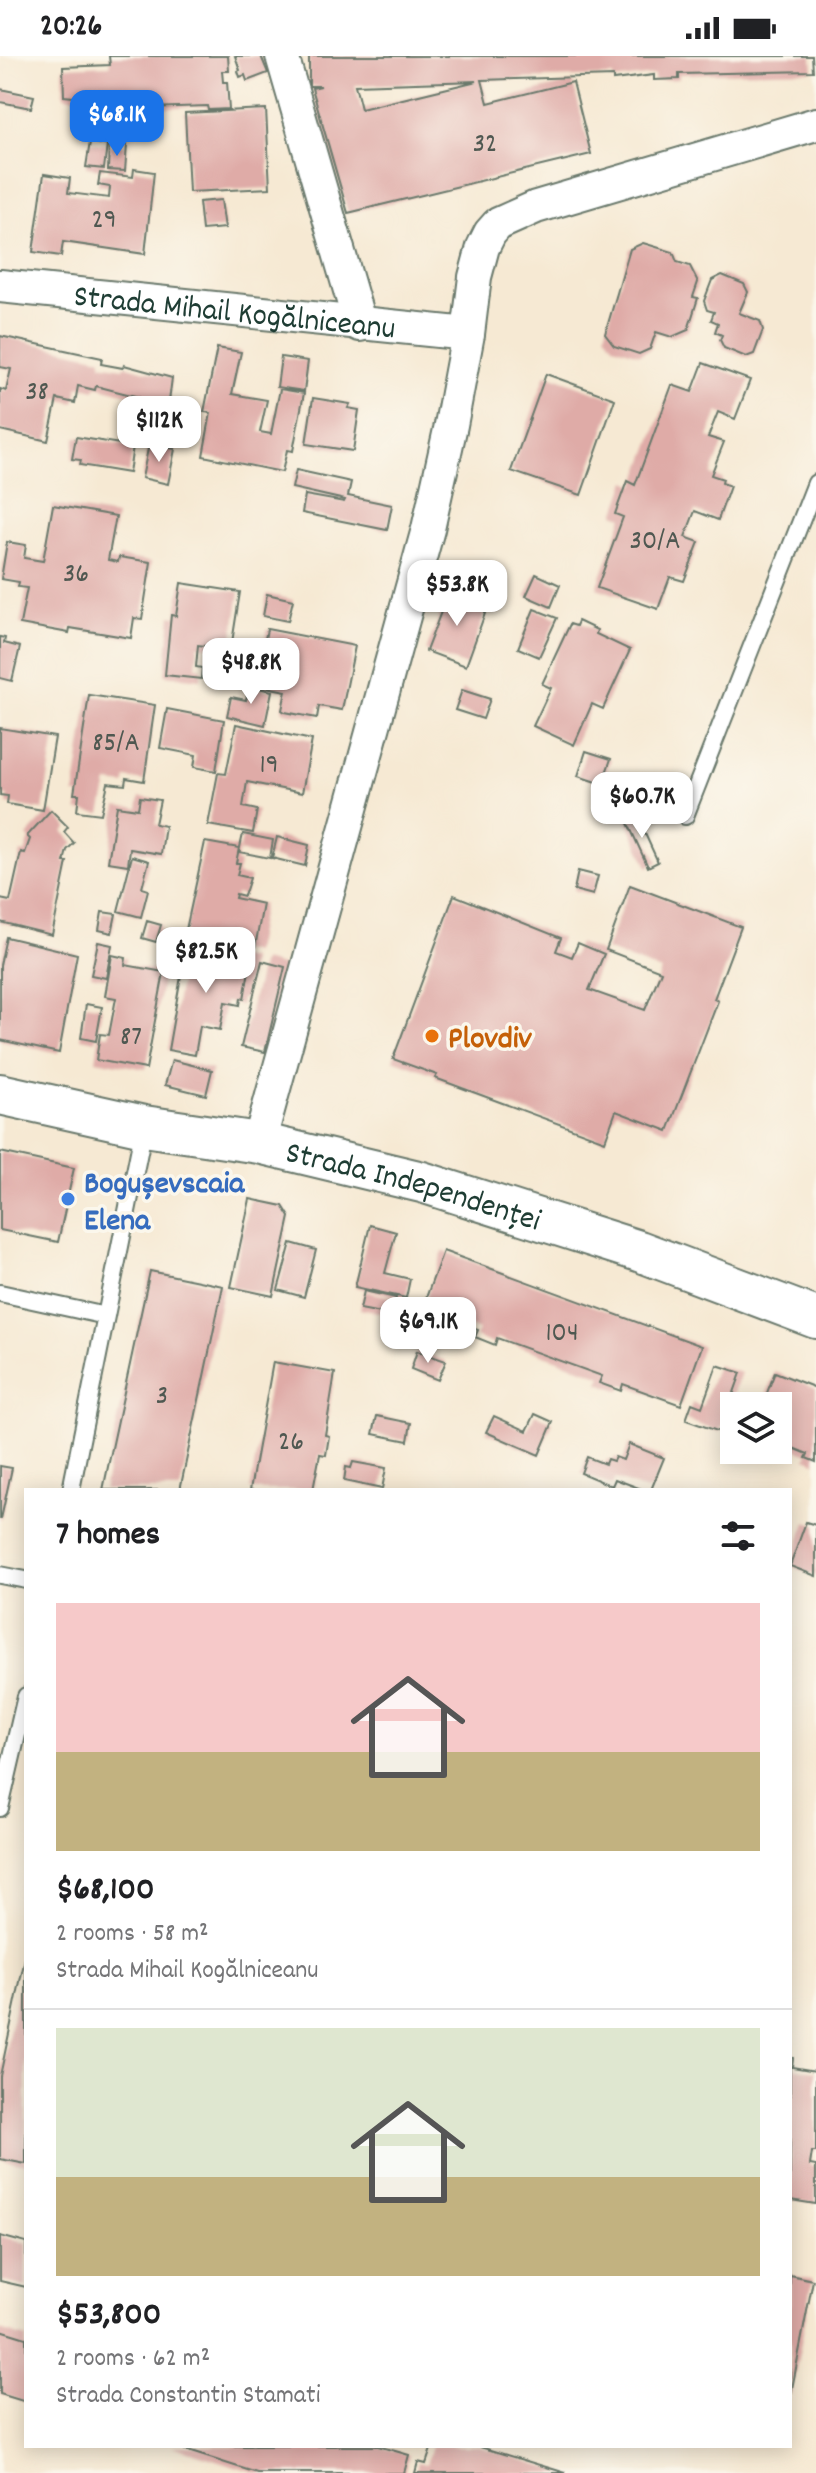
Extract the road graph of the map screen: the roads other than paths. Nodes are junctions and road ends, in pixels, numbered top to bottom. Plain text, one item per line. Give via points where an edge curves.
1 (282, 56) edge
2 (816, 124) edge
3 (0, 286) edge
4 (360, 325) junction
5 (468, 334) junction
6 (816, 483) edge
7 (685, 816) dead end
8 (0, 1094) edge
9 (144, 1126) junction
10 (259, 1143) junction
11 (0, 1293) edge
12 (106, 1316) junction
13 (816, 1318) edge
14 (71, 1488) edge
15 (0, 1575) edge
16 (24, 1580) edge
17 (24, 1705) edge
18 (0, 1808) edge

1 - 4 street
2 - 5 street via 506,218 483,247
3 - 4 street, Strada Mihail Kogălniceanu
4 - 5 street, Strada Mihail Kogălniceanu
5 - 10 street via 428,529
6 - 7 lane
8 - 9 street, Strada Independenței
9 - 10 street, Strada Independenței
9 - 12 lane
10 - 13 street, Strada Independenței via 422,1182 639,1251
11 - 12 lane
12 - 14 lane
15 - 16 lane
17 - 18 lane

